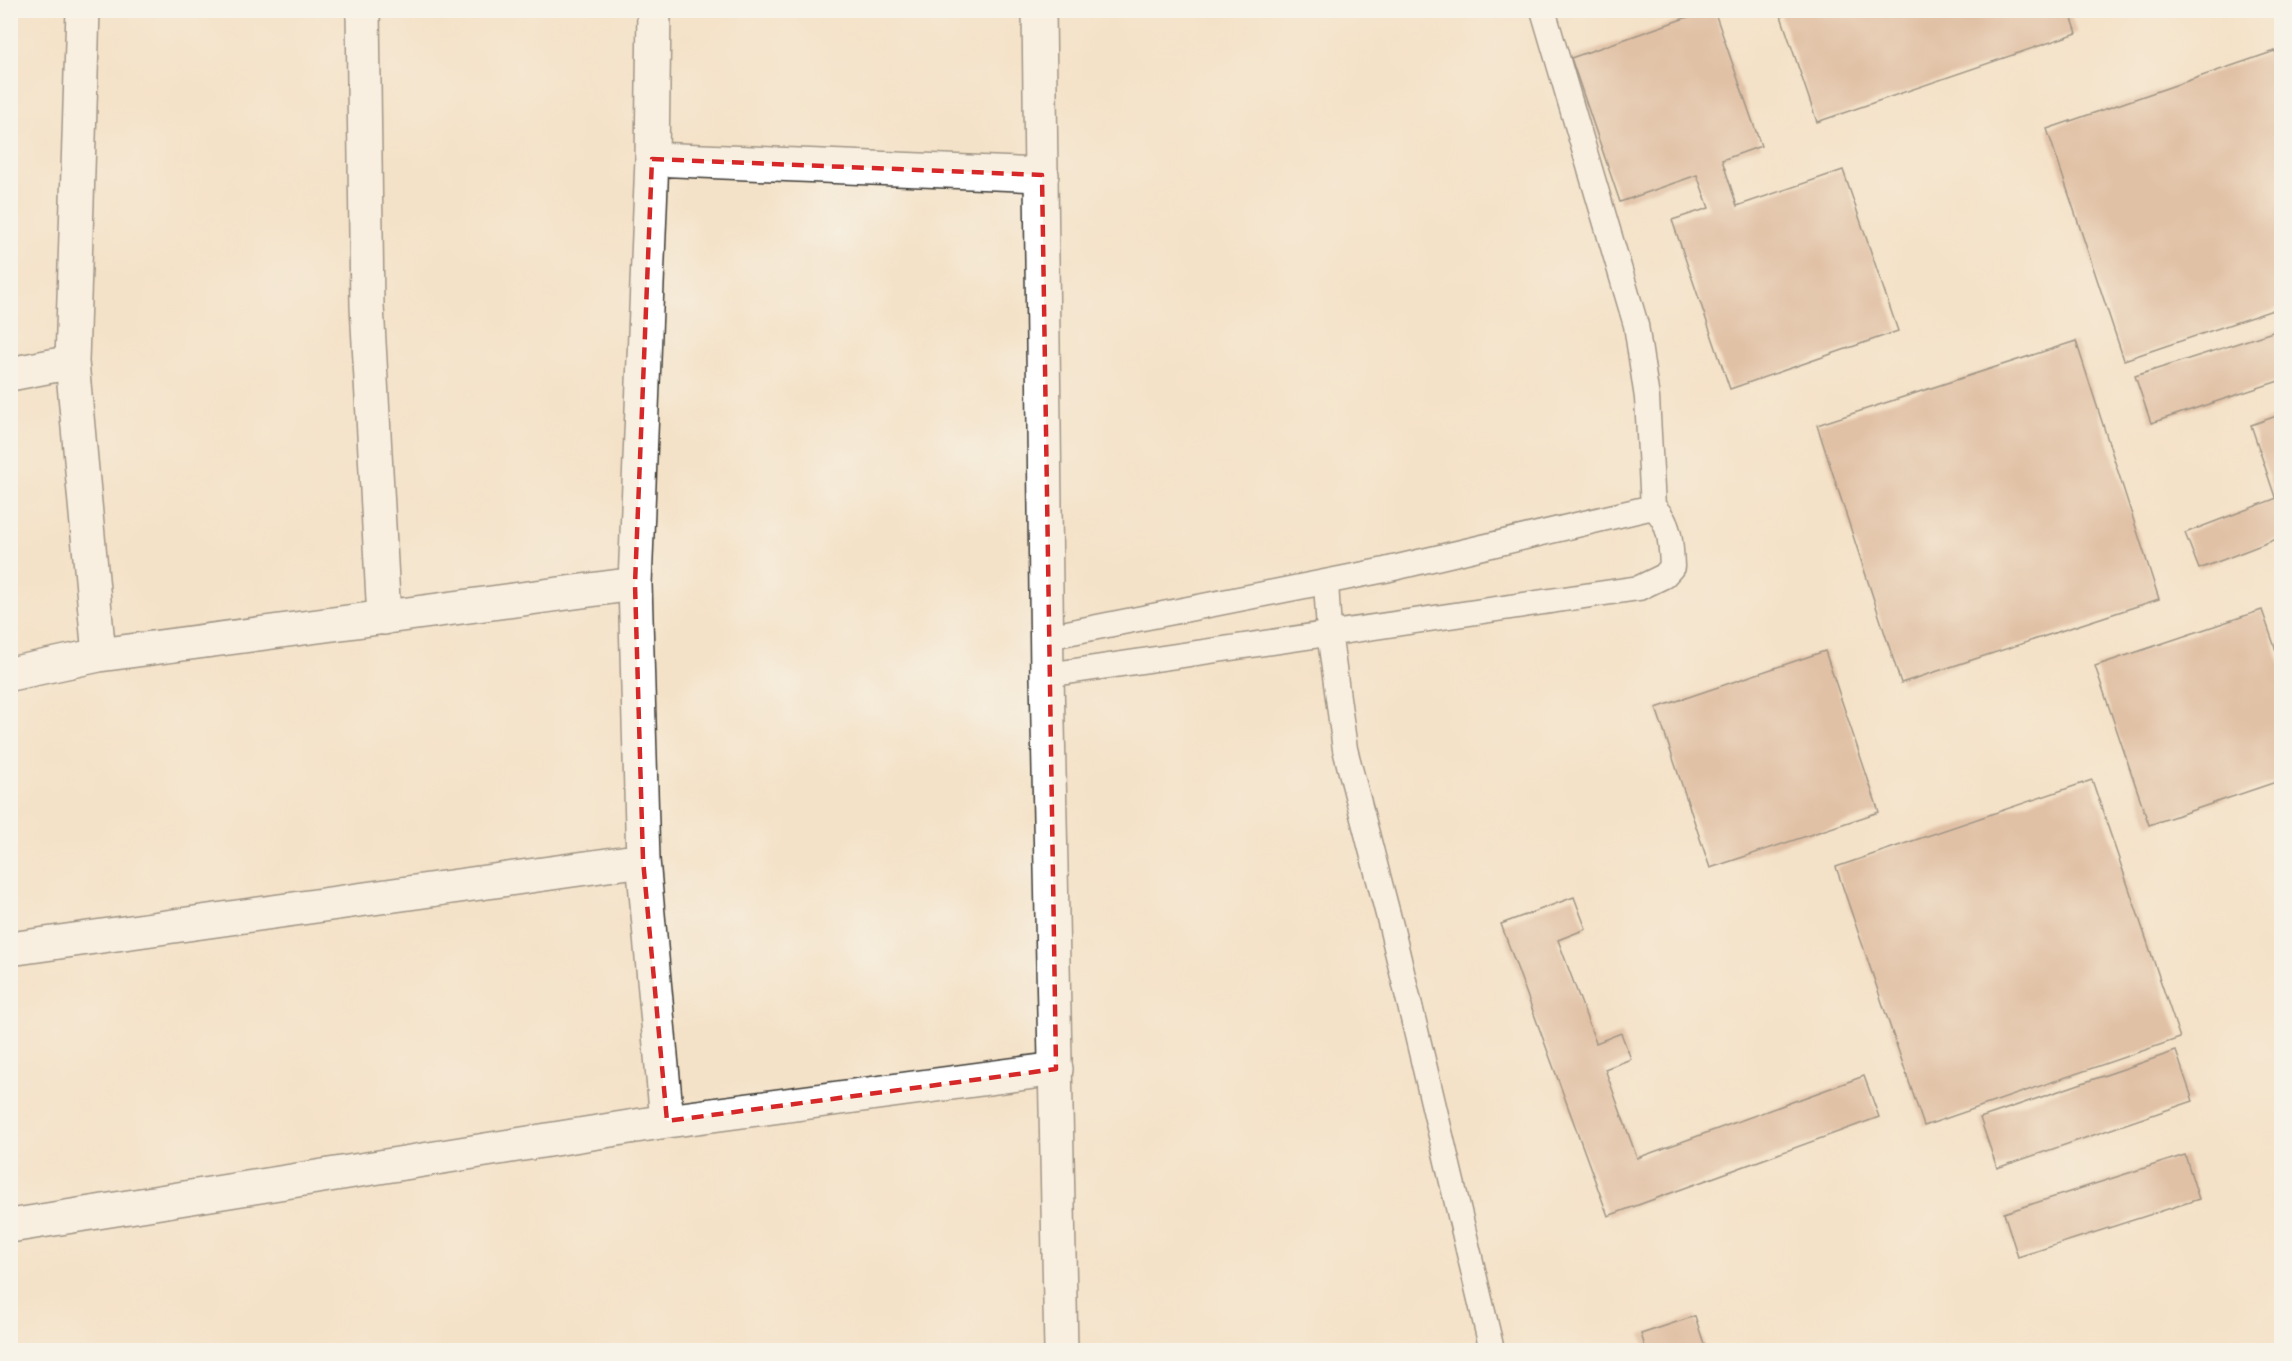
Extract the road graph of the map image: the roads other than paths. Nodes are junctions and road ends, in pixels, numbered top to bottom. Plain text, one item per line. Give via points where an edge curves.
1 (83, 10) edge
2 (363, 10) edge
3 (654, 10) edge
4 (1039, 10) edge
5 (1543, 10) edge
6 (652, 159) junction
7 (1042, 176) junction
8 (72, 362) junction
9 (10, 374) edge
10 (1653, 507) junction
11 (1326, 582) junction
12 (634, 584) junction
13 (384, 618) junction
14 (1329, 632) junction
15 (1047, 637) junction
16 (99, 656) junction
17 (10, 674) edge
18 (1047, 675) junction
19 (642, 860) junction
20 (10, 949) edge
21 (1056, 1069) junction
22 (667, 1121) junction
23 (10, 1226) edge
24 (1060, 1350) edge
25 (1492, 1350) edge

1 - 8 street
2 - 13 street via 367,306
3 - 6 street
4 - 7 street
5 - 10 lane via 1636,325 1647,398
6 - 7 street
6 - 12 street
7 - 15 street
8 - 9 street
8 - 16 street
10 - 11 lane
10 - 14 lane via 1661,514 1670,537 1672,567 1664,576 1639,588
11 - 14 lane
11 - 15 lane
12 - 13 street
12 - 19 street
13 - 16 street
14 - 18 lane
14 - 25 lane via 1346,749
15 - 18 street
16 - 17 street
18 - 21 street
19 - 20 street
19 - 22 street
21 - 22 street
21 - 24 street
22 - 23 street

